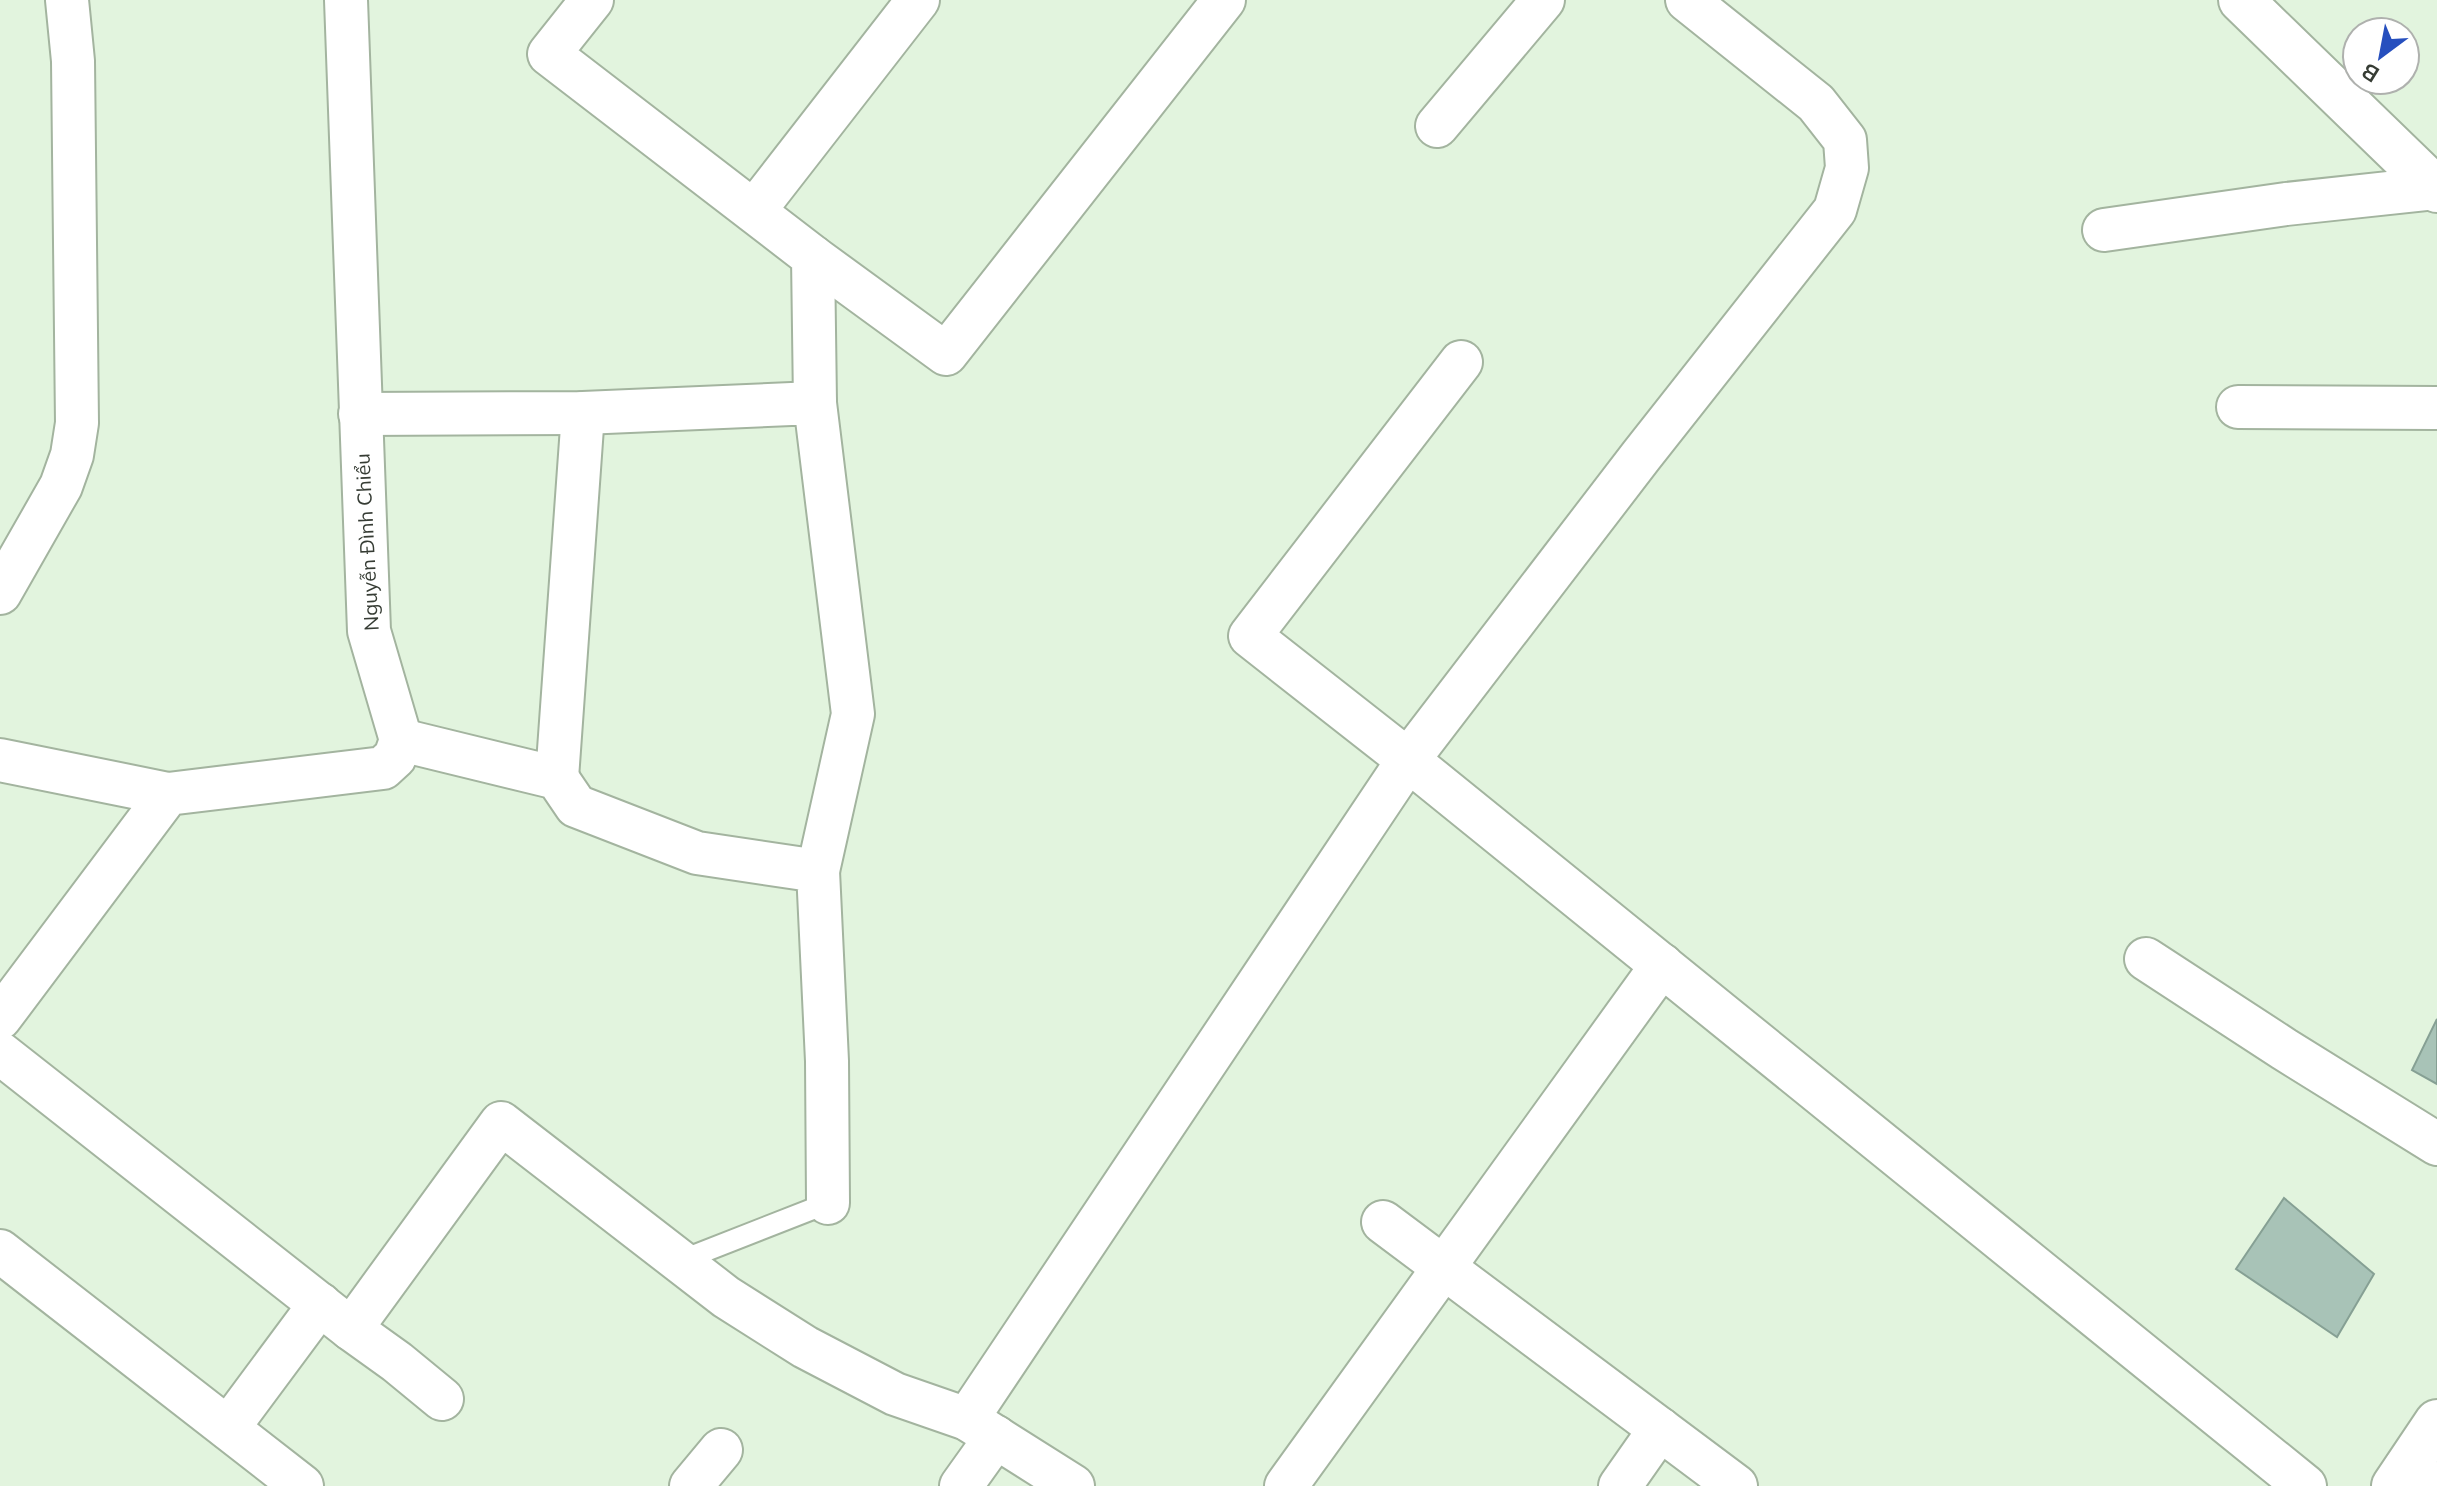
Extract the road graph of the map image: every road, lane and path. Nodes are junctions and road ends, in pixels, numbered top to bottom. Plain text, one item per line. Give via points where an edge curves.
1 (67, 0) edge
2 (346, 0) edge
3 (592, 0) edge
4 (918, 0) edge
5 (1224, 0) edge
6 (1543, 0) edge
7 (1687, 0) edge
8 (2241, 0) edge
9 (1437, 126) dead end
10 (2436, 189) edge
11 (754, 211) junction
12 (2104, 230) dead end
13 (813, 257) junction
14 (1461, 362) dead end
15 (815, 403) junction
16 (2238, 407) dead end
17 (2437, 408) edge
18 (583, 413) junction
19 (360, 414) junction
20 (0, 593) edge
21 (401, 740) junction
22 (0, 760) edge
23 (1408, 760) junction
24 (557, 778) junction
25 (168, 794) junction
26 (818, 871) junction
27 (2146, 959) dead end
28 (1662, 965) junction
29 (0, 1018) edge
30 (0, 1053) edge
31 (2437, 1144) edge
32 (828, 1203) joint
33 (1383, 1222) dead end
34 (0, 1251) edge
35 (680, 1261) junction
36 (1443, 1266) junction
37 (336, 1316) junction
38 (442, 1399) dead end
39 (2437, 1422) edge
40 (228, 1428) junction
41 (982, 1428) junction
42 (1660, 1429) junction
43 (721, 1450) dead end
44 (2412, 1480) edge
45 (302, 1486) edge
46 (691, 1486) edge
47 (961, 1486) edge
48 (1073, 1486) edge
49 (1286, 1486) edge
50 (1620, 1486) edge
51 (1736, 1486) edge
52 (2305, 1486) edge

1 - 20 street via 73,61 77,423 61,486
2 - 19 street, Nguyễn Đình Chiểu
3 - 11 street via 549,54
4 - 11 street
5 - 13 street via 946,354
6 - 9 street
7 - 23 street via 1816,103 1845,140 1847,168 1835,210
8 - 10 street
10 - 12 street
11 - 13 street
13 - 15 street
14 - 23 street via 1250,636
15 - 18 street
15 - 26 street via 853,714
16 - 17 street
18 - 19 street
18 - 24 street
19 - 21 street, Nguyễn Đình Chiểu via 369,631
21 - 24 street
21 - 25 street via 395,757 383,768
22 - 25 street
23 - 28 street
23 - 41 street
24 - 26 street via 576,806 697,853
25 - 29 street
26 - 32 street
27 - 31 street
28 - 36 street
28 - 52 street
30 - 37 street
32 - 35 lane
33 - 36 street
34 - 40 street
35 - 37 street via 501,1123
35 - 41 street via 805,1347 895,1394
36 - 42 street
36 - 49 street
37 - 38 street
37 - 40 street
39 - 44 street
40 - 45 street
41 - 47 street
41 - 48 street
42 - 50 street
42 - 51 street
43 - 46 street

